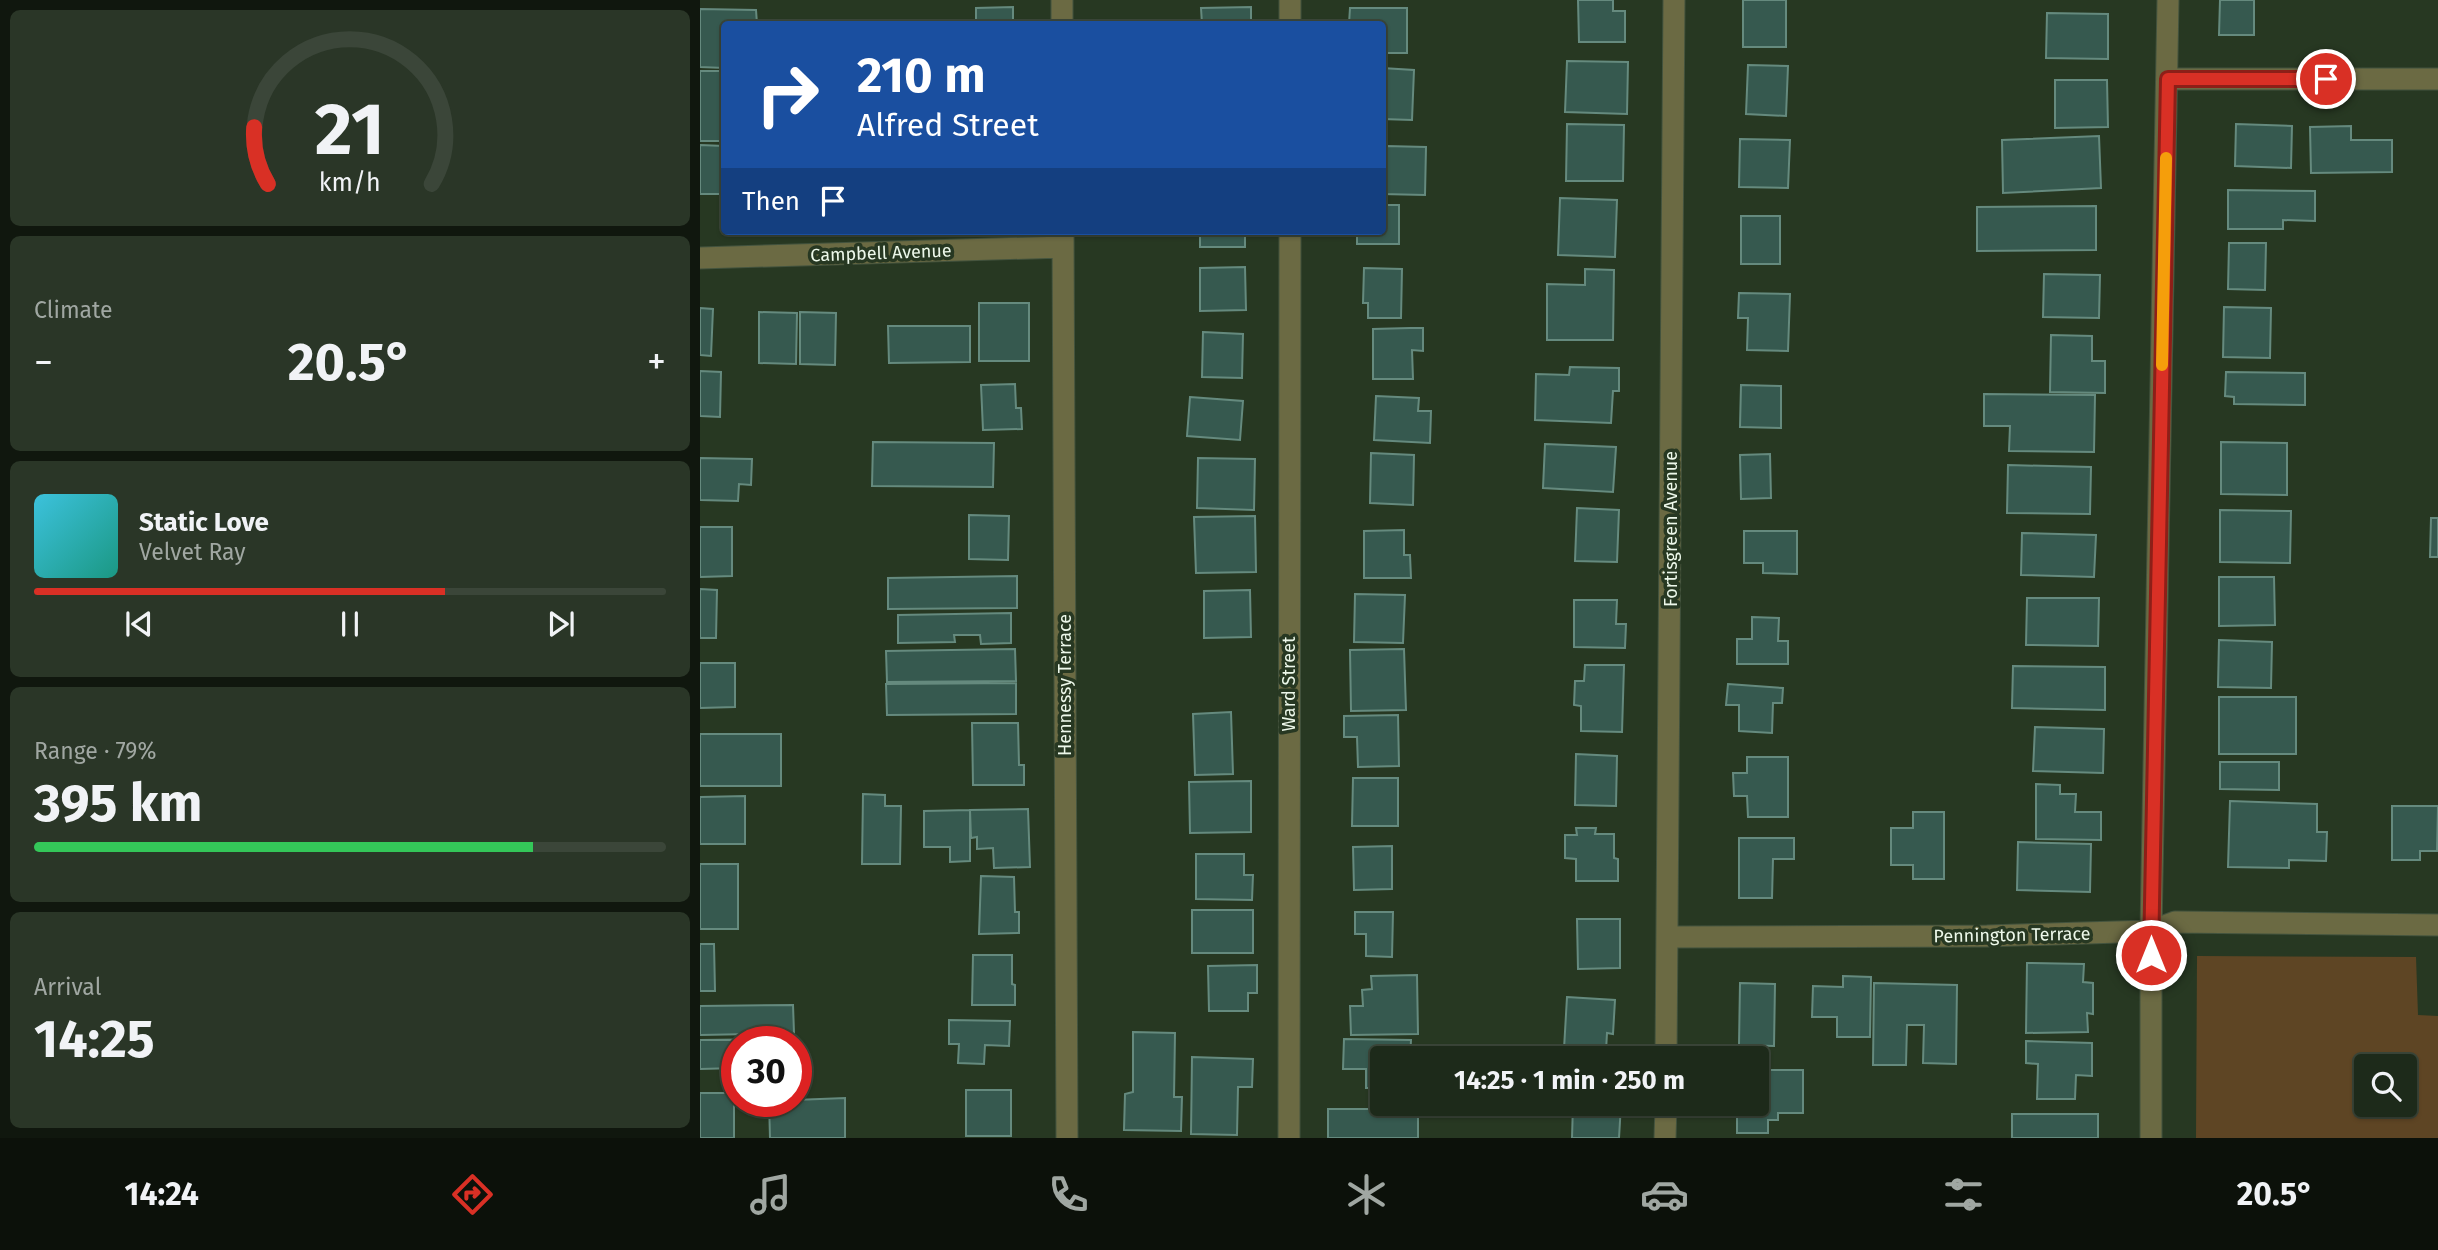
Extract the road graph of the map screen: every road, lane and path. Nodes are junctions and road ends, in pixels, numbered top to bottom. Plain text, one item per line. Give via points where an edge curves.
1 (1062, 0) edge
2 (1290, 0) edge
3 (1674, 0) edge
4 (2168, 0) edge
5 (1062, 21) edge
6 (1290, 21) edge
7 (2168, 79) junction
8 (2438, 79) edge
9 (1290, 235) edge
10 (1063, 239) edge
11 (700, 258) edge
12 (2438, 925) edge
13 (2151, 931) junction
14 (1668, 937) junction
15 (1666, 1046) edge
16 (1666, 1116) edge
17 (1067, 1138) edge
18 (1289, 1138) edge
19 (1665, 1138) edge
20 (2151, 1138) edge

1 - 5 street
2 - 6 street
3 - 14 street, Fortisgreen Avenue
4 - 7 street
7 - 8 street
7 - 13 street
9 - 18 street, Ward Street
10 - 11 street, Campbell Avenue
10 - 17 street, Hennessy Terrace
12 - 13 street, Pennington Terrace via 2175,922
13 - 14 street, Pennington Terrace
13 - 20 street
14 - 15 street, Fortisgreen Avenue
16 - 19 street

